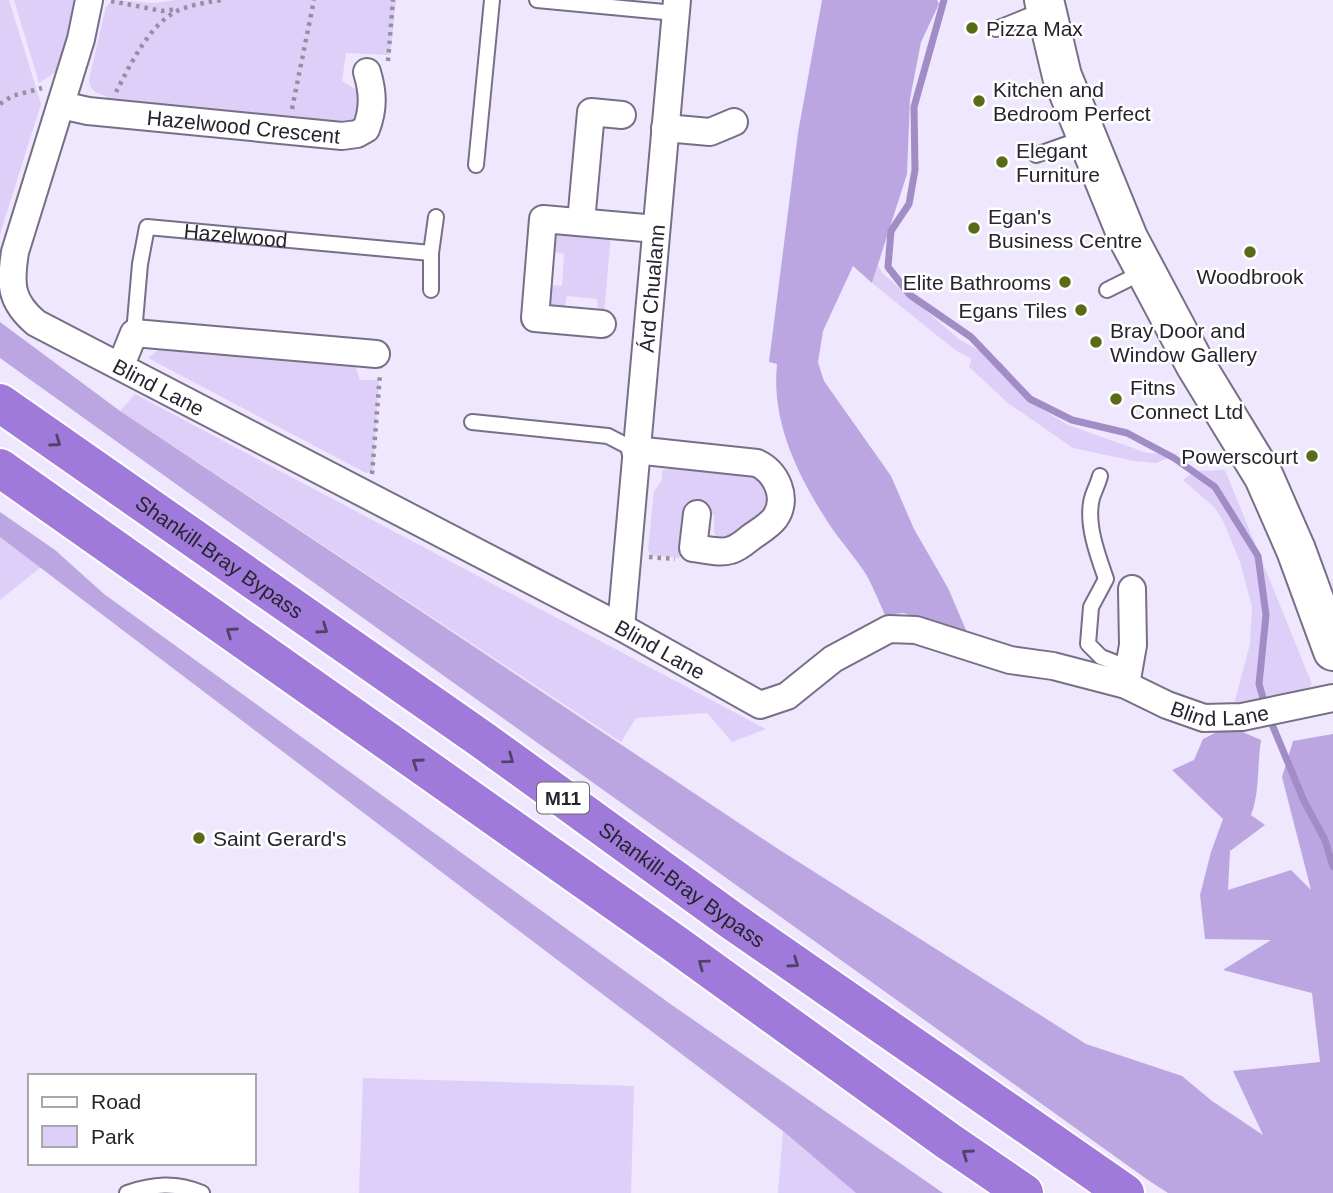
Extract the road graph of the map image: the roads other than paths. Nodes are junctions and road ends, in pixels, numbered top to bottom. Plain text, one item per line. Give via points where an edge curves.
1 (89, 0) edge
2 (492, 0) edge
3 (537, 0) edge
4 (1045, 4) edge
5 (676, 6) edge
6 (996, 29) dead end
7 (367, 72) road end
8 (64, 96) junction
9 (622, 115) dead end
10 (734, 122) dead end
11 (665, 128) junction
12 (1085, 138) junction
13 (1036, 155) dead end
14 (476, 165) dead end
15 (436, 217) dead end
16 (580, 222) junction
17 (656, 229) junction
18 (431, 253) junction
19 (1144, 272) junction
20 (431, 290) dead end
21 (1107, 290) dead end
22 (602, 324) dead end
23 (134, 332) junction
24 (376, 354) road end
25 (121, 365) junction
26 (0, 403) edge
27 (472, 422) dead end
28 (635, 450) junction
29 (0, 468) edge
30 (1100, 476) dead end
31 (697, 514) dead end
32 (1132, 589) dead end
33 (621, 628) junction
34 (1333, 651) edge
35 (1128, 677) junction
36 (1333, 698) edge
37 (127, 1193) edge
38 (202, 1193) edge
39 (1024, 1193) edge
40 (1125, 1193) edge

1 - 8 street
2 - 14 lane
3 - 5 lane
4 - 6 lane
4 - 12 main road via 1062,76
5 - 11 street, Árd Chualann
7 - 8 street, Hazelwood Crescent via 373,93 366,129 342,136 88,111
8 - 25 street, Blind Lane via 15,252 11,274 14,298 36,323
9 - 16 street via 591,113
10 - 11 street via 710,132
11 - 17 street, Árd Chualann
12 - 13 lane
12 - 19 main road
15 - 18 lane
16 - 17 street
16 - 22 street via 543,219 535,317
17 - 28 street, Árd Chualann
18 - 20 lane
18 - 23 lane, Hazelwood via 148,227
19 - 21 lane
19 - 34 main road via 1264,477
23 - 24 street
23 - 25 street, Hazelwood
25 - 33 street, Blind Lane
26 -> 40 highway, Shankill-Bray Bypass / M11
27 - 28 lane via 608,436
28 - 31 street via 757,463 775,477 780,490 776,516 731,551 693,548
28 - 33 street, Árd Chualann
39 -> 29 highway, M11
30 - 35 lane via 1091,503 1092,521 1106,579 1091,607 1088,644
32 - 35 street via 1133,645
33 - 35 street, Blind Lane via 760,705 787,696 833,660 889,629 916,630 1010,660
35 - 36 street, Blind Lane via 1167,705 1204,718 1242,717
37 - 38 lane via 146,1186 184,1185

